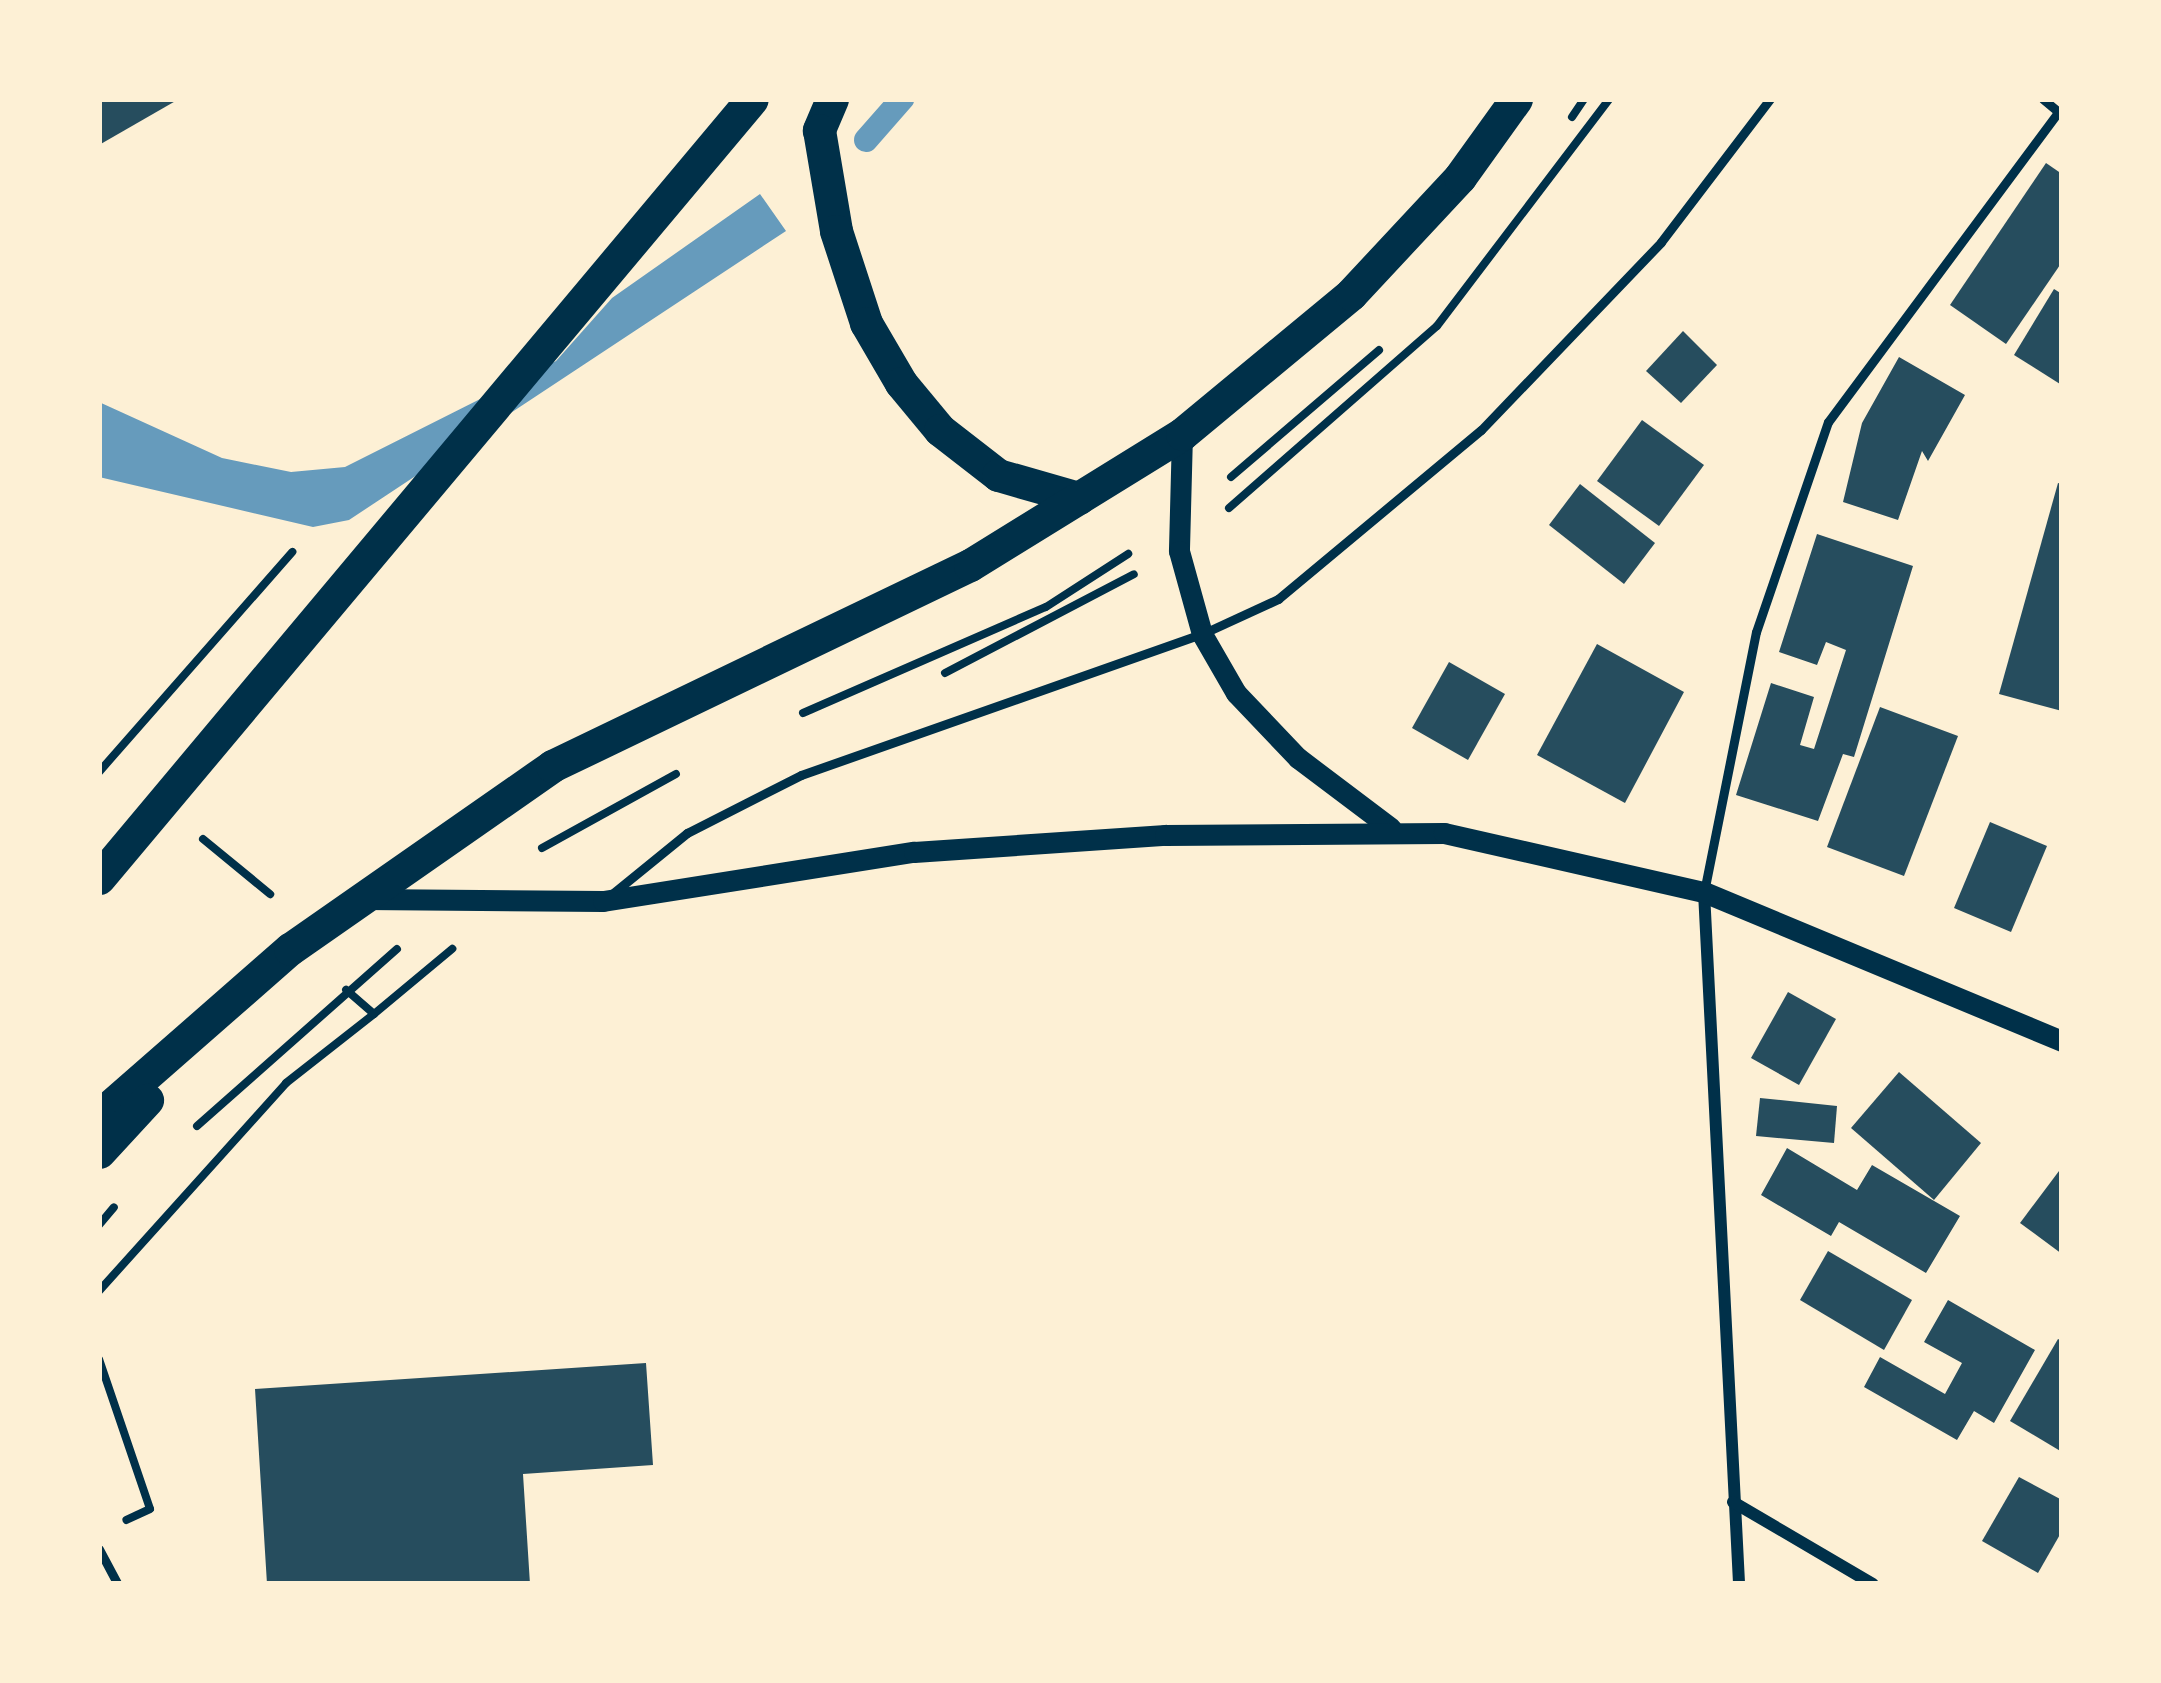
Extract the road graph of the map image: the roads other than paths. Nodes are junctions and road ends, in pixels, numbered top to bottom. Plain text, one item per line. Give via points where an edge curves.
1 (752, 99) edge
2 (832, 99) edge
3 (1516, 99) edge
4 (1770, 99) edge
5 (2043, 99) edge
6 (2060, 114) edge
7 (1182, 434) junction
8 (1079, 498) junction
9 (1202, 634) junction
10 (1391, 828) junction
11 (99, 874) edge
12 (1703, 892) junction
13 (356, 899) junction
14 (603, 901) junction
15 (298, 943) junction
16 (2062, 1041) edge
17 (99, 1116) edge
18 (99, 1152) edge
19 (1732, 1502) junction
20 (99, 1549) edge
21 (118, 1584) edge
22 (1739, 1584) edge
23 (1873, 1584) edge

1 - 11 highway
2 - 8 highway via 819,130 836,231 866,323 901,383 940,430 998,475
3 - 7 highway via 1460,177 1351,294
4 - 9 lane via 1661,242 1481,430 1278,599
5 - 6 lane
6 - 12 lane via 1828,422 1756,632
7 - 8 highway
7 - 9 street via 1179,551
8 - 13 highway via 970,565 552,766
9 - 10 street via 1236,693 1267,726
9 - 14 lane via 801,776 687,833
10 - 12 street via 1444,832
10 - 14 street via 914,852
12 - 16 street
12 - 19 street
13 - 14 street
13 - 15 highway
15 - 17 highway
15 - 18 highway
19 - 22 street
19 - 23 street
20 - 21 lane

